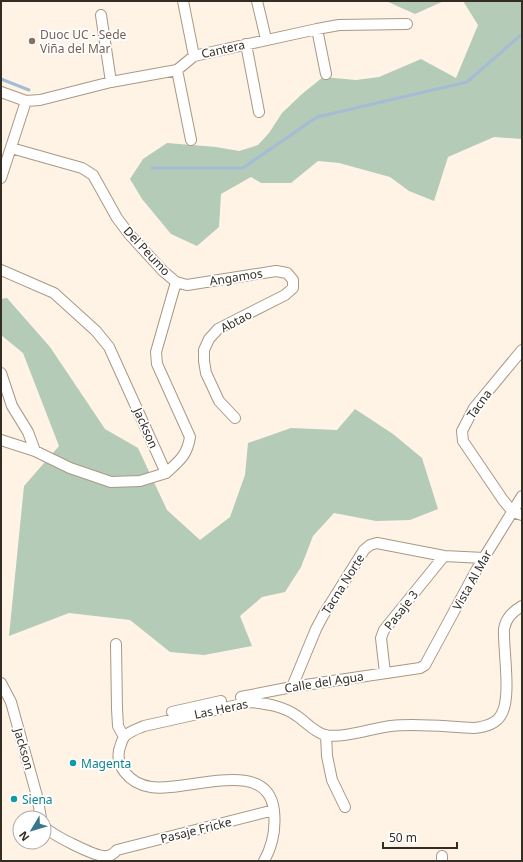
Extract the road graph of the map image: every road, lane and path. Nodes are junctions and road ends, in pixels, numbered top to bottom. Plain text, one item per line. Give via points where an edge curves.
1 (183, 1) edge
2 (257, 1) edge
3 (101, 15) dead end
4 (407, 24) dead end
5 (317, 29) junction
6 (266, 40) junction
7 (246, 44) junction
8 (194, 56) junction
9 (178, 70) junction
10 (326, 74) dead end
11 (111, 82) junction
12 (1, 92) edge
13 (26, 101) junction
14 (259, 112) dead end
15 (191, 140) dead end
16 (11, 148) junction
17 (1, 178) edge
18 (1, 270) edge
19 (293, 280) joint
20 (176, 282) junction
21 (522, 350) edge
22 (1, 373) edge
23 (235, 418) dead end
24 (1, 440) edge
25 (35, 451) junction
26 (166, 474) junction
27 (522, 496) edge
28 (517, 514) edge
29 (444, 556) junction
30 (484, 558) junction
31 (522, 606) edge
32 (116, 644) dead end
33 (425, 665) joint
34 (385, 672) junction
35 (1, 683) edge
36 (292, 687) junction
37 (230, 703) junction
38 (172, 712) dead end
39 (326, 735) junction
40 (124, 737) junction
41 (345, 807) dead end
42 (40, 810) edge
43 (274, 810) junction
44 (52, 833) edge
45 (264, 861) edge

1 - 8 street
2 - 6 street
3 - 11 street
4 - 5 street, Cantera via 339,25
5 - 6 street, Cantera
5 - 10 street
6 - 7 street, Cantera
7 - 8 street, Cantera
7 - 14 street
8 - 9 street, Cantera
9 - 11 street
9 - 15 street
11 - 13 street via 40,100
12 - 13 street
13 - 16 street
16 - 17 street
16 - 20 street, Del Peumo via 82,168 93,175 129,234
18 - 26 street, Jackson via 54,293 96,331 109,347
19 - 20 street, Angamos via 287,273 276,271 187,285
19 - 23 street, Abtao via 293,288 285,296 218,329 204,350 206,373 219,401
20 - 26 street, Del Peumo via 156,352 157,364 190,437 188,449
21 - 28 street, Tacna via 474,408 462,431 463,441 478,464
22 - 25 street via 12,406 28,432
24 - 25 street
25 - 26 street via 70,468 111,482 140,481
27 - 28 street, Vista Al Mar
28 - 30 street, Vista Al Mar
29 - 30 street, Tacna Norte
29 - 34 street, Pasaje 3 via 384,630 381,638
29 - 36 street, Tacna Norte via 377,544 370,545 364,550 316,629
30 - 33 street, Vista Al Mar
31 - 39 street via 510,614 504,629 506,700 501,716 497,720 484,727 474,728 392,726 342,735
32 - 40 street via 116,709 118,726
33 - 34 street, Calle del Agua via 420,668
34 - 36 street, Calle del Agua
35 - 42 street, Jackson via 11,702
36 - 37 street, Calle del Agua
37 - 38 street, Las Heras
37 - 39 street, Las Heras via 251,702 278,706 298,716 315,731
37 - 40 street, Las Heras via 144,726
39 - 41 street via 332,780
40 - 43 street via 118,751 119,760 129,777 137,782 150,787 169,788 233,779 253,783 264,789 271,798
43 - 44 street, Pasaje Fricke via 117,850 108,856 97,855
43 - 45 street via 273,840

